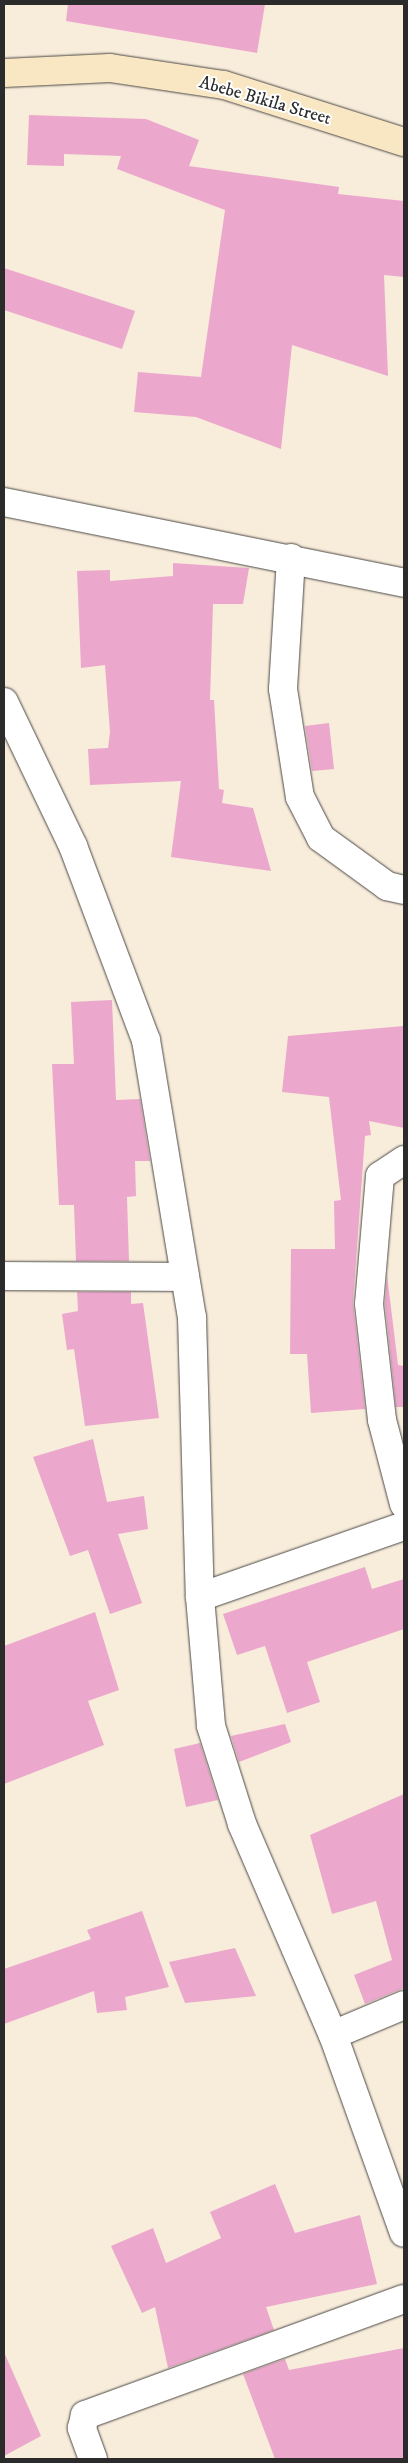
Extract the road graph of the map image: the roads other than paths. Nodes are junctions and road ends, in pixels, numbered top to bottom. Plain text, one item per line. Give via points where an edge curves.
1 (4, 73) edge
2 (404, 142) edge
3 (4, 502) edge
4 (291, 558) junction
5 (404, 583) edge
6 (4, 702) edge
7 (404, 890) edge
8 (404, 1160) edge
9 (4, 1276) edge
10 (185, 1277) junction
11 (399, 1464) edge
12 (404, 1504) edge
13 (404, 1526) edge
14 (200, 1597) junction
15 (404, 2005) edge
16 (333, 2035) junction
17 (404, 2233) edge
18 (404, 2299) edge
19 (93, 2459) edge

1 - 2 main road, Abebe Bikila Street via 110,68 215,84
3 - 4 street
4 - 5 street
4 - 7 street via 283,689 300,797 321,838 387,886
6 - 10 street via 73,846 146,1040
8 - 11 street via 380,1176 369,1304 382,1420
9 - 10 street
10 - 14 street via 192,1317
11 - 12 street
13 - 14 street
14 - 16 street via 211,1726 242,1824
15 - 16 street
16 - 17 street
18 - 19 street via 85,2415 82,2428

